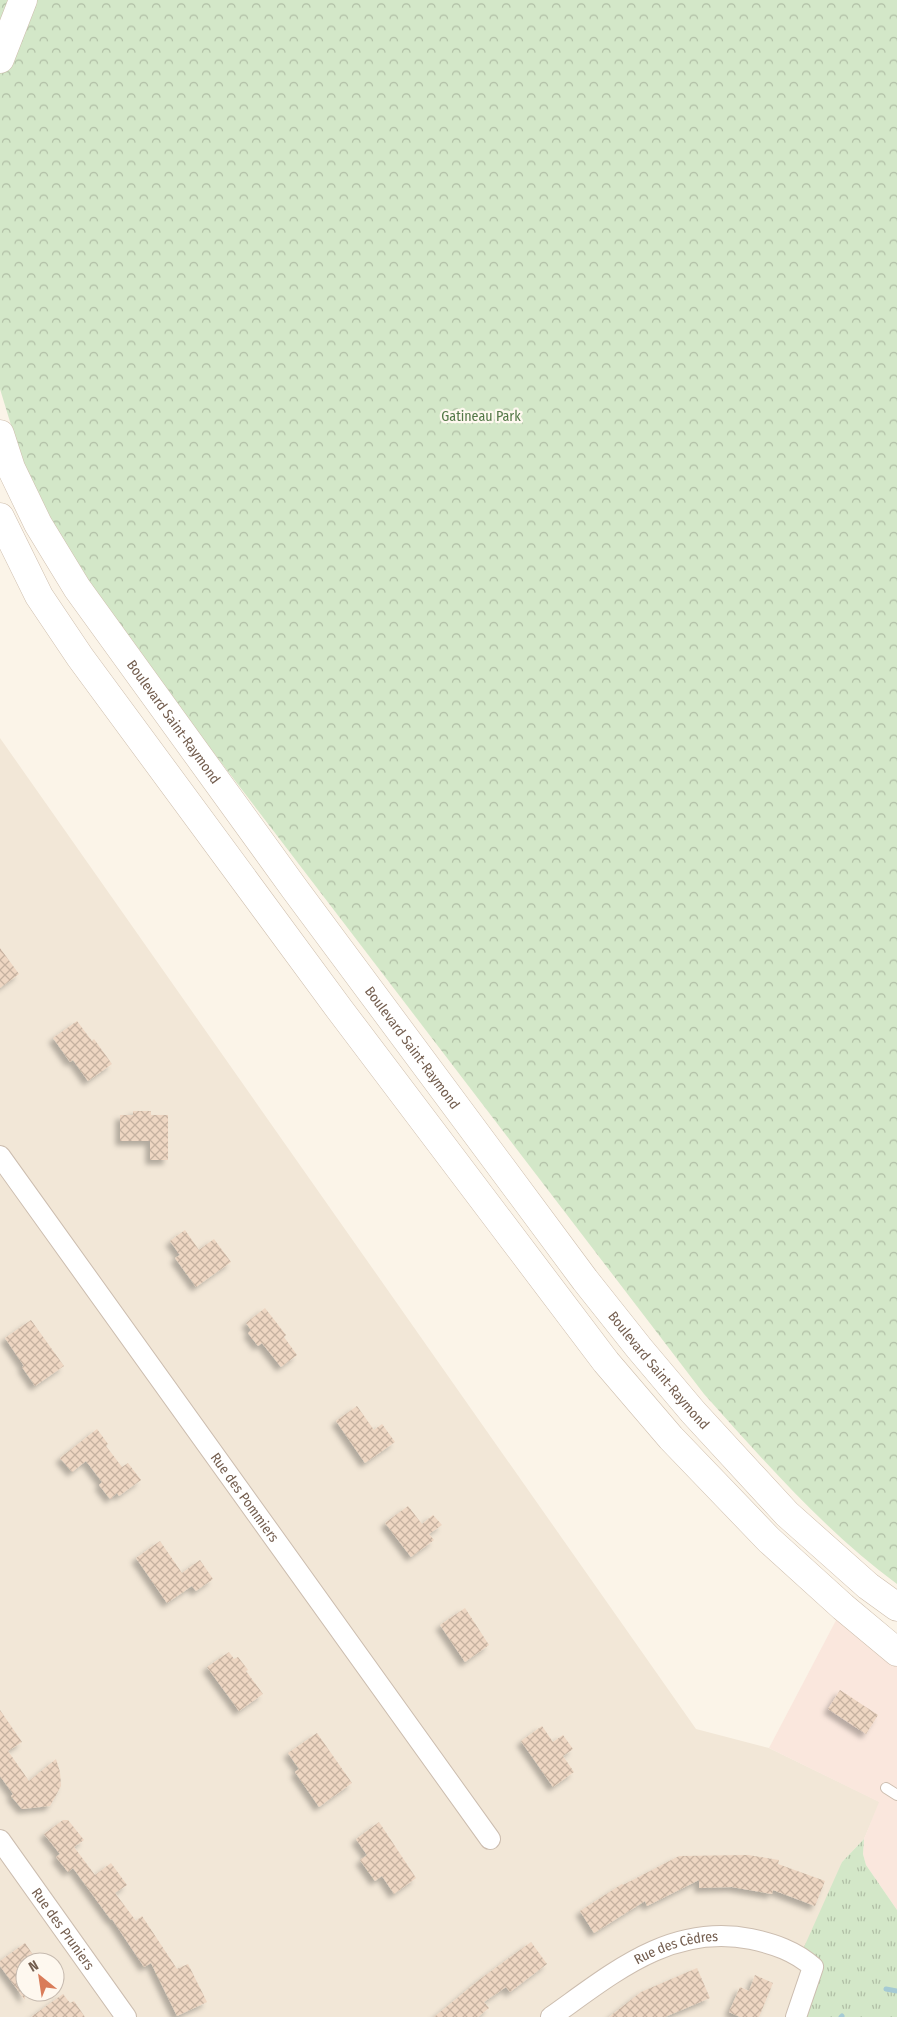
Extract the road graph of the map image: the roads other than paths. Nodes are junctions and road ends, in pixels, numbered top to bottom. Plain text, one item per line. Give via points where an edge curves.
1 (22, 0) edge
2 (0, 60) edge
3 (0, 434) edge
4 (0, 517) edge
5 (0, 534) edge
6 (39, 596) junction
7 (0, 1156) edge
8 (897, 1607) edge
9 (897, 1652) edge
10 (886, 1788) dead end
11 (897, 1795) edge
12 (490, 1839) dead end
13 (0, 1840) edge
14 (126, 2017) edge
15 (551, 2017) edge
16 (796, 2017) edge

1 - 2 main road
3 - 8 main road, Boulevard Saint-Raymond via 11,468 38,524 77,588 300,896 585,1280 692,1412 787,1514 868,1586
4 - 6 main road
5 - 6 main road
6 - 9 main road via 80,657 340,1010 606,1362 671,1438 769,1540
7 - 12 street, Rue des Pommiers
10 - 11 lane
13 - 14 street, Rue des Pruniers
15 - 16 street, Rue des Cèdres via 623,1966 662,1947 682,1940 719,1936 737,1936 783,1948 813,1967

